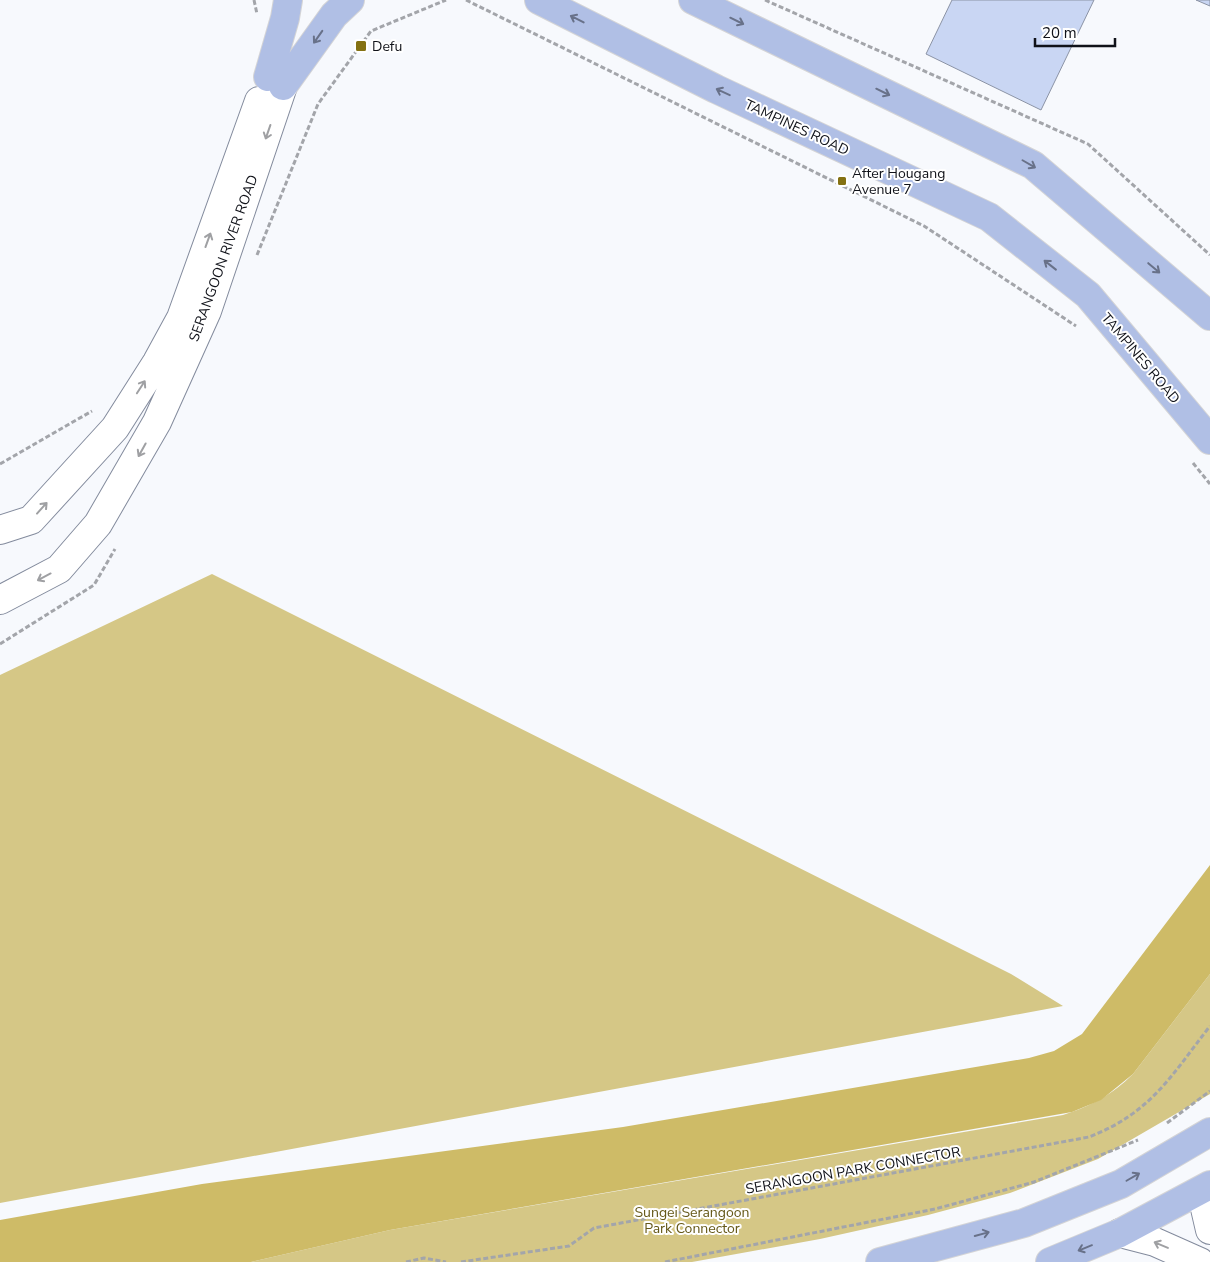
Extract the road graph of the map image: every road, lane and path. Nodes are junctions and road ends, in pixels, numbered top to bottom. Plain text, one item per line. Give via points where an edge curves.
1 (288, 0) edge
2 (350, 0) edge
3 (446, 0) edge
4 (466, 0) edge
5 (539, 0) edge
6 (693, 0) edge
7 (765, 0) edge
8 (276, 82) junction
9 (1210, 255) edge
10 (255, 260) dead end
11 (1210, 316) edge
12 (1080, 328) dead end
13 (95, 409) dead end
14 (1210, 440) edge
15 (1192, 461) dead end
16 (0, 464) edge
17 (1210, 484) edge
18 (0, 530) edge
19 (0, 600) edge
20 (1210, 1026) edge
21 (1210, 1091) edge
22 (1166, 1124) dead end
23 (1210, 1132) edge
24 (1142, 1139) dead end
25 (1206, 1188) edge
26 (1210, 1230) edge
27 (1120, 1233) junction
28 (927, 1254) edge
29 (406, 1262) edge
30 (446, 1262) edge
31 (461, 1262) edge
32 (665, 1262) edge
33 (880, 1262) edge
34 (1050, 1262) edge
35 (1200, 1262) edge

1 - 8 main road
2 -> 8 main road
3 - 10 path via 371,31 318,104
4 - 12 path via 924,226
14 -> 5 main road, TAMPINES ROAD via 1088,295 989,217 716,89
6 -> 11 main road via 1032,165
7 - 9 path via 1088,144
18 -> 8 street, SERANGOON RIVER ROAD via 31,520 115,428 157,362 181,318
8 -> 19 street, SERANGOON RIVER ROAD via 207,311 157,422 98,524 59,569
13 - 16 path
15 - 17 path
20 - 31 path, SERANGOON PARK CONNECTOR via 1146,1105 1123,1121 1089,1137 594,1228 569,1246
21 - 22 path
28 -> 23 main road via 1024,1223 1121,1184
24 - 32 path via 1034,1182 935,1209
25 - 26 street
25 - 27 main road
27 -> 34 main road
35 -> 27 street via 1154,1242
28 - 33 main road
29 - 30 path via 424,1258

